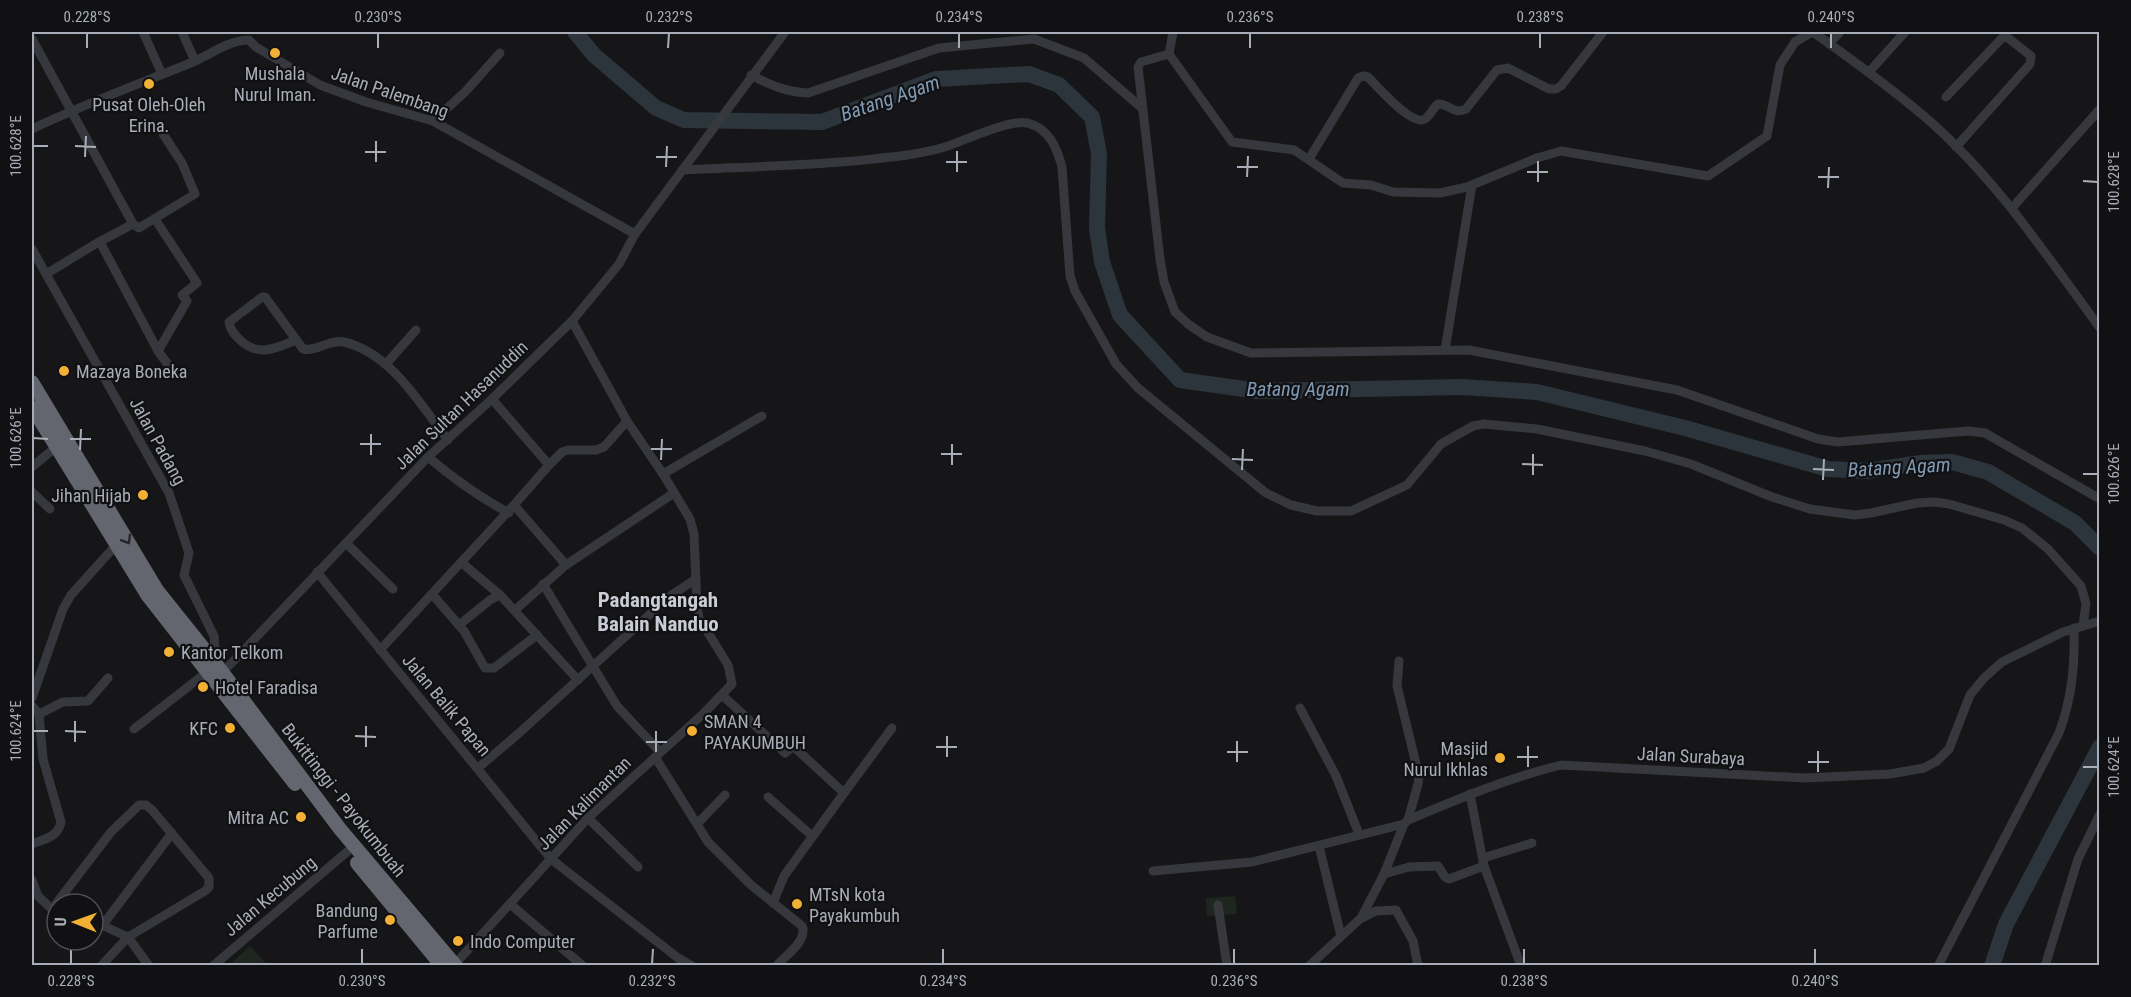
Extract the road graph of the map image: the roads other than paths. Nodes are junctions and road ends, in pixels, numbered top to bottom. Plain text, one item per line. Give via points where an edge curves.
1 (143, 32) edge
2 (182, 32) edge
3 (785, 32) edge
4 (1173, 32) edge
5 (1603, 32) edge
6 (1812, 32) edge
7 (1840, 32) edge
8 (1905, 32) edge
9 (247, 36) edge
10 (32, 39) edge
11 (1830, 44) junction
12 (500, 53) dead end
13 (1169, 54) junction
14 (195, 61) junction
15 (1869, 72) junction
16 (162, 74) junction
17 (751, 75) junction
18 (1946, 97) dead end
19 (1142, 108) junction
20 (2100, 109) edge
21 (70, 111) junction
22 (433, 121) junction
23 (32, 129) edge
24 (163, 134) dead end
25 (1956, 147) junction
26 (1309, 159) junction
27 (682, 170) junction
28 (1472, 184) junction
29 (2012, 208) junction
30 (155, 219) junction
31 (134, 224) junction
32 (635, 234) junction
33 (100, 242) junction
34 (32, 249) edge
35 (46, 274) junction
36 (572, 321) junction
37 (2100, 328) edge
38 (416, 330) dead end
39 (296, 340) junction
40 (1445, 350) junction
41 (158, 351) junction
42 (386, 364) junction
43 (172, 370) dead end
44 (32, 382) edge
45 (492, 399) junction
46 (32, 407) edge
47 (762, 416) dead end
48 (627, 421) junction
49 (448, 440) junction
50 (56, 448) junction
51 (428, 457) junction
52 (549, 465) junction
53 (32, 467) edge
54 (663, 474) junction
55 (32, 492) edge
56 (674, 493) junction
57 (2100, 499) edge
58 (50, 509) dead end
59 (511, 509) junction
60 (346, 543) junction
61 (116, 545) junction
62 (462, 563) junction
63 (566, 565) junction
64 (317, 572) junction
65 (696, 579) junction
66 (543, 584) junction
67 (393, 589) dead end
68 (432, 594) junction
69 (500, 595) junction
70 (514, 610) junction
71 (2097, 622) edge
72 (459, 625) junction
73 (2079, 627) junction
74 (537, 635) junction
75 (380, 650) junction
76 (1399, 661) dead end
77 (210, 666) junction
78 (593, 667) junction
79 (222, 673) junction
80 (108, 678) dead end
81 (578, 680) junction
82 (722, 695) junction
83 (32, 698) edge
84 (32, 706) edge
85 (1300, 708) dead end
86 (39, 714) junction
87 (892, 728) dead end
88 (134, 729) dead end
89 (41, 742) junction
90 (32, 750) edge
91 (657, 754) junction
92 (478, 768) junction
93 (843, 793) junction
94 (1470, 794) junction
95 (725, 795) dead end
96 (768, 797) dead end
97 (2100, 814) edge
98 (588, 818) junction
99 (1406, 822) junction
100 (698, 823) junction
101 (172, 833) junction
102 (1359, 834) junction
103 (811, 835) junction
104 (1532, 843) dead end
105 (32, 844) edge
106 (1319, 846) junction
107 (348, 851) junction
108 (551, 859) junction
109 (1483, 862) junction
110 (638, 867) dead end
111 (1153, 871) dead end
112 (1384, 874) junction
113 (32, 880) edge
114 (68, 892) edge
115 (35, 898) edge
116 (396, 903) junction
117 (773, 903) junction
118 (510, 904) junction
119 (1218, 905) dead end
120 (105, 914) edge
121 (1361, 918) junction
122 (105, 927) edge
123 (1341, 936) junction
124 (128, 937) junction
125 (451, 965) edge
126 (101, 966) edge
127 (149, 966) edge
128 (213, 966) edge
129 (583, 966) edge
130 (692, 966) edge
131 (776, 966) edge
132 (1227, 966) edge
133 (1309, 966) edge
134 (1418, 966) edge
135 (1521, 966) edge
136 (1938, 966) edge
137 (2045, 966) edge

1 - 16 street
2 - 14 street
3 - 17 street, Jalan Sultan Hasanuddin
4 - 13 street
5 - 26 street via 1556,89 1502,68 1466,109 1454,112 1438,104 1422,120 1409,117 1368,77 1362,76
6 - 11 street
6 - 28 street via 1795,42 1780,65 1767,136 1708,176 1561,151
7 - 11 street
8 - 15 street
9 - 14 street, Jalan Palembang
9 - 22 street, Jalan Palembang via 256,47 320,85
10 - 21 street
11 - 15 street
12 - 22 street
13 - 19 street via 1141,62 1138,67
13 - 26 street via 1232,142 1294,150
14 - 16 street, Jalan Palembang
15 - 25 street
16 - 21 street, Jalan Palembang
17 - 19 street via 775,88 808,93 939,48 1034,39 1084,58
17 - 27 street, Jalan Sultan Hasanuddin
18 - 25 street via 2002,37 2031,56 2030,64
19 - 40 street via 1164,282 1176,312 1188,324 1207,337 1251,353
20 - 29 street
21 - 23 street, Jalan Palembang
21 - 31 street
22 - 32 street, Jalan Palembang
24 - 30 street via 182,163 195,194
25 - 29 street
26 - 28 street via 1343,183 1393,192 1440,192
27 - 32 street, Jalan Sultan Hasanuddin
27 - 73 street via 819,165 902,156 1012,124 1028,123 1051,138 1057,151 1062,167 1070,276 1116,364 1138,388 1266,493 1291,505 1317,511 1351,511 1407,485 1441,444 1466,429 1484,424 1537,429 1691,464 1810,509 1855,515 1934,502 2004,520 2022,528 2048,549 2081,586 2086,604
28 - 40 street
29 - 37 street
30 - 31 street via 139,228
30 - 41 street via 197,283 182,295 187,301
31 - 33 street
32 - 36 street, Jalan Sultan Hasanuddin via 619,264
33 - 35 street
33 - 41 street
34 - 35 street, Jalan Padang
35 - 77 street, Jalan Padang via 169,493 189,553 184,575 214,636
36 - 45 street, Jalan Sultan Hasanuddin
36 - 48 street
38 - 42 street
39 - 39 street via 265,297 229,322 233,333 250,348 260,351
39 - 42 street via 309,350 344,342
40 - 57 street via 1469,350 1677,390 1818,439 1985,433
41 - 43 street
42 - 49 street
44 -> 77 highway, Bukittinggi - Payokumbuah via 157,590
45 - 49 street, Jalan Sultan Hasanuddin
45 - 52 street
46 - 50 highway, Bukittinggi - Payokumbuah
47 - 54 street
48 - 52 street via 604,447 568,450
48 - 54 street
49 - 51 street, Jalan Sultan Hasanuddin
50 - 53 street
50 - 61 highway, Bukittinggi - Payokumbuah
51 - 59 street via 480,498
51 - 60 street, Jalan Sultan Hasanuddin
52 - 59 street
54 - 56 street
55 - 58 street
56 - 63 street
56 - 65 street via 694,534
59 - 62 street
59 - 63 street
60 - 64 street, Jalan Sultan Hasanuddin
60 - 67 street
61 - 77 highway, Bukittinggi - Payokumbuah via 148,596
61 - 83 street via 63,609
62 - 68 street
62 - 69 street
63 - 66 street
64 - 75 street, Jalan Balik Papan
64 - 79 street, Jalan Sultan Hasanuddin
65 - 78 street via 670,596
65 - 82 street via 699,618 728,665 732,684
66 - 70 street
66 - 78 street
68 - 72 street
68 - 75 street
69 - 70 street
69 - 72 street
70 - 74 street
71 - 73 street, Jalan Surabaya
72 - 74 street via 488,669 494,669
73 - 94 street, Jalan Surabaya via 2002,662 1984,678 1970,695 1949,749 1924,768 1890,774 1805,778 1561,765
73 - 136 street via 2068,708 2059,733
74 - 81 street
75 - 92 street, Jalan Balik Papan
76 - 99 street via 1398,686 1419,776
77 - 79 highway, Bukittinggi - Payokumbuah
77 - 88 street
77 - 107 highway, Bukittinggi - Payokumbuah
78 - 81 street
78 - 91 street
79 - 116 highway, Bukittinggi - Payokumbuah
80 - 86 street via 88,701 63,702
81 - 92 street
82 - 91 street, Jalan Kalimantan
82 - 93 street via 785,753 793,746
84 - 86 street
85 - 102 street via 1336,776
86 - 89 street
87 - 93 street
89 - 90 street
89 - 105 street via 61,822 55,835
91 - 98 street, Jalan Kalimantan
91 - 100 street
92 - 108 street, Jalan Balik Papan
93 - 103 street
94 - 99 street, Jalan Surabaya
94 - 109 street
95 - 100 street
96 - 103 street
97 - 137 street via 2078,859
98 - 108 street, Jalan Kalimantan
98 - 110 street
99 - 102 street, Jalan Surabaya
99 - 112 street
100 - 117 street via 708,842
101 - 114 street via 149,807 139,805 111,832
101 - 120 street
101 - 124 street via 209,878 209,887
102 - 106 street, Jalan Surabaya
103 - 117 street via 784,876
104 - 109 street
106 - 111 street, Jalan Surabaya via 1252,862
106 - 123 street
107 - 116 highway, Bukittinggi - Payokumbuah
107 - 128 street, Jalan Kecubung
108 - 118 street, Jalan Kalimantan
108 - 130 street, Jalan Balik Papan
109 - 112 street via 1449,879 1438,866 1409,867
109 - 135 street
112 - 121 street
113 - 115 street
116 - 125 highway, Bukittinggi - Payokumbuah
117 - 131 street via 804,931 803,938
118 - 125 street, Jalan Kalimantan
118 - 129 street
119 - 132 street
121 - 123 street
121 - 134 street via 1376,911 1396,910 1413,941
122 - 124 street
123 - 133 street
124 - 126 street
124 - 127 street

